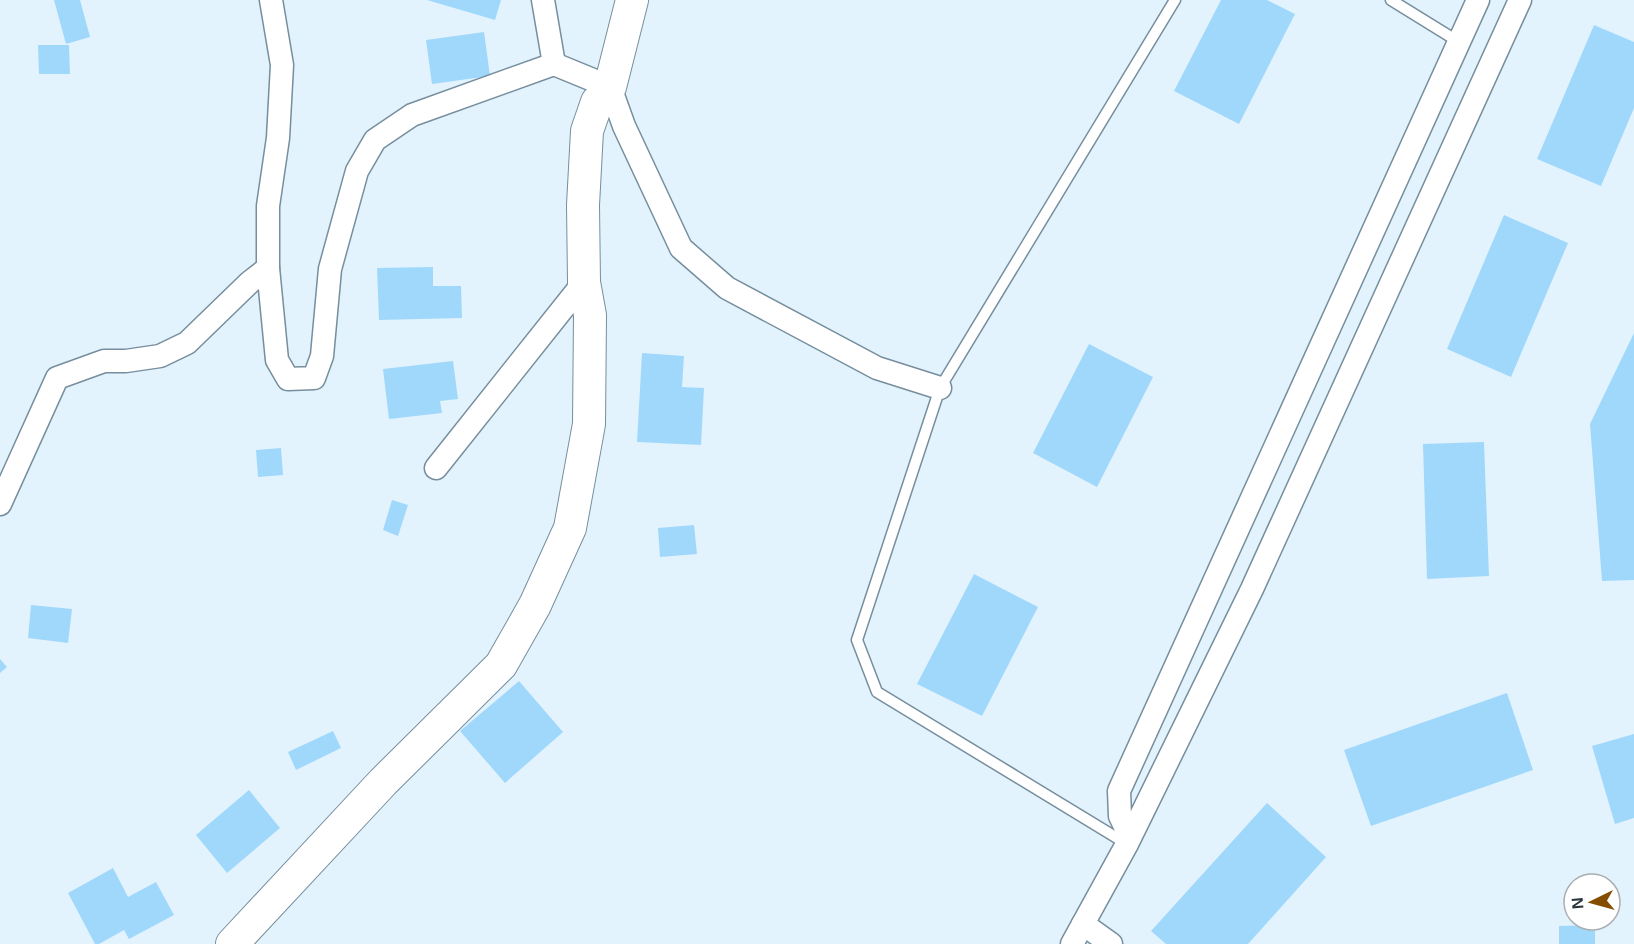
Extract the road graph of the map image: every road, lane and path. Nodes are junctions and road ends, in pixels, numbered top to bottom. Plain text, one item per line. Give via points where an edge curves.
1 (271, 0) edge
2 (543, 0) edge
3 (632, 0) edge
4 (1175, 0) edge
5 (1391, 0) edge
6 (1478, 0) edge
7 (1520, 0) edge
8 (1459, 42) junction
9 (554, 64) junction
10 (610, 87) junction
11 (268, 268) junction
12 (584, 282) junction
13 (939, 388) junction
14 (436, 468) dead end
15 (0, 504) edge
16 (1128, 840) junction
17 (1083, 924) junction
18 (232, 944) edge
19 (1072, 944) edge
20 (1111, 944) edge

1 - 11 street via 282,65 278,138 267,206
2 - 9 street
3 - 10 street
4 - 13 lane
5 - 8 lane
6 - 8 street
7 - 16 street via 1252,589
8 - 16 street via 1119,791 1120,816
9 - 10 street
9 - 11 street via 412,115 375,140 357,171 330,269 322,356 314,378 288,379 277,360
10 - 12 street via 597,102 587,131
10 - 13 street via 681,248 727,288 877,368
11 - 15 street via 187,343 160,356 104,361 57,378
12 - 14 street
12 - 18 street via 590,315 589,424 570,528 534,605 501,665 383,782
13 - 16 lane via 856,640 877,692
16 - 17 street
17 - 19 street
17 - 20 street

